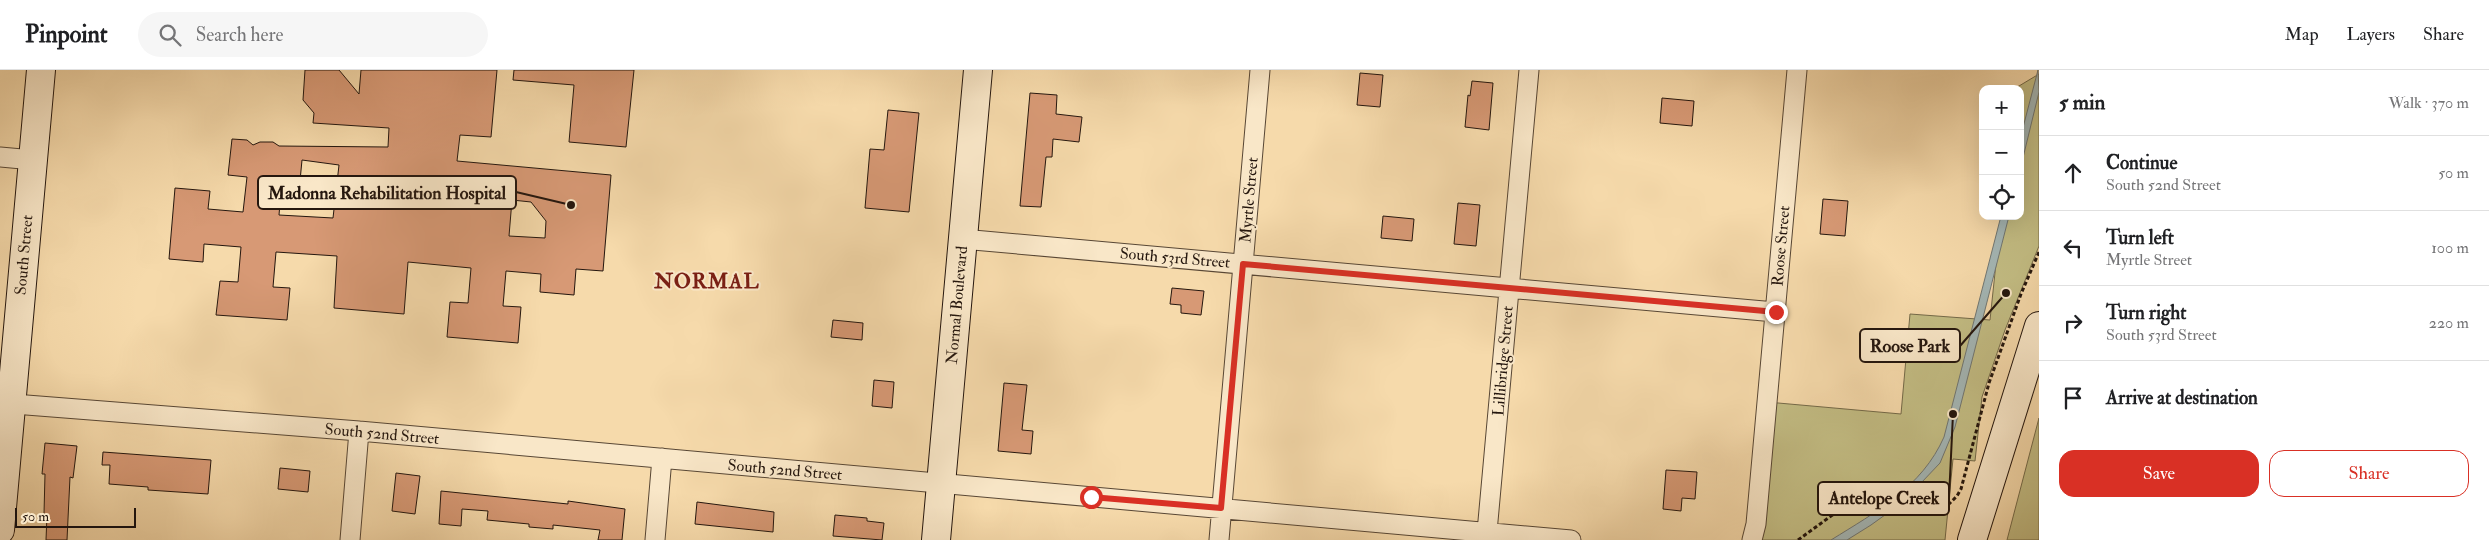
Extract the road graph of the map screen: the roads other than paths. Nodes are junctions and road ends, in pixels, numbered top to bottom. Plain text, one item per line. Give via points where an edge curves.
1 (41, 70) edge
2 (978, 70) edge
3 (1260, 70) edge
4 (1529, 70) edge
5 (1797, 70) edge
6 (0, 157) edge
7 (33, 160) junction
8 (962, 239) junction
9 (1243, 264) junction
10 (1509, 288) junction
11 (1776, 312) junction
12 (2039, 326) edge
13 (6, 403) edge
14 (359, 431) junction
15 (662, 458) junction
16 (1993, 470) junction
17 (941, 484) junction
18 (1221, 508) junction
19 (0, 530) edge
20 (1488, 532) junction
21 (350, 540) edge
22 (655, 540) edge
23 (936, 540) edge
24 (1218, 540) edge
25 (1571, 540) edge
26 (1752, 540) edge
27 (1972, 540) edge
28 (1984, 540) edge

1 - 7 main road, South Street
2 - 8 main road, Normal Boulevard
3 - 9 street, Myrtle Street
4 - 10 street, Lillibridge Street
5 - 11 street, Roose Street
6 - 7 street
7 - 13 main road, South Street
8 - 9 street, South 53rd Street
8 - 17 main road, Normal Boulevard
9 - 10 street, South 53rd Street
9 - 18 street, Myrtle Street
10 - 11 street, South 53rd Street
10 - 20 street, Lillibridge Street
11 - 26 street, Roose Street
12 - 16 main road
13 - 14 street, South 52nd Street
13 - 19 main road, South Street
14 - 15 street, South 52nd Street
14 - 21 street
15 - 17 street, South 52nd Street
15 - 22 street
16 - 27 main road
16 - 28 main road
17 - 18 street, South 52nd Street
17 - 23 main road, Normal Boulevard
18 - 20 street, South 52nd Street
18 - 24 street, Myrtle Street
20 - 25 street, South 52nd Street

